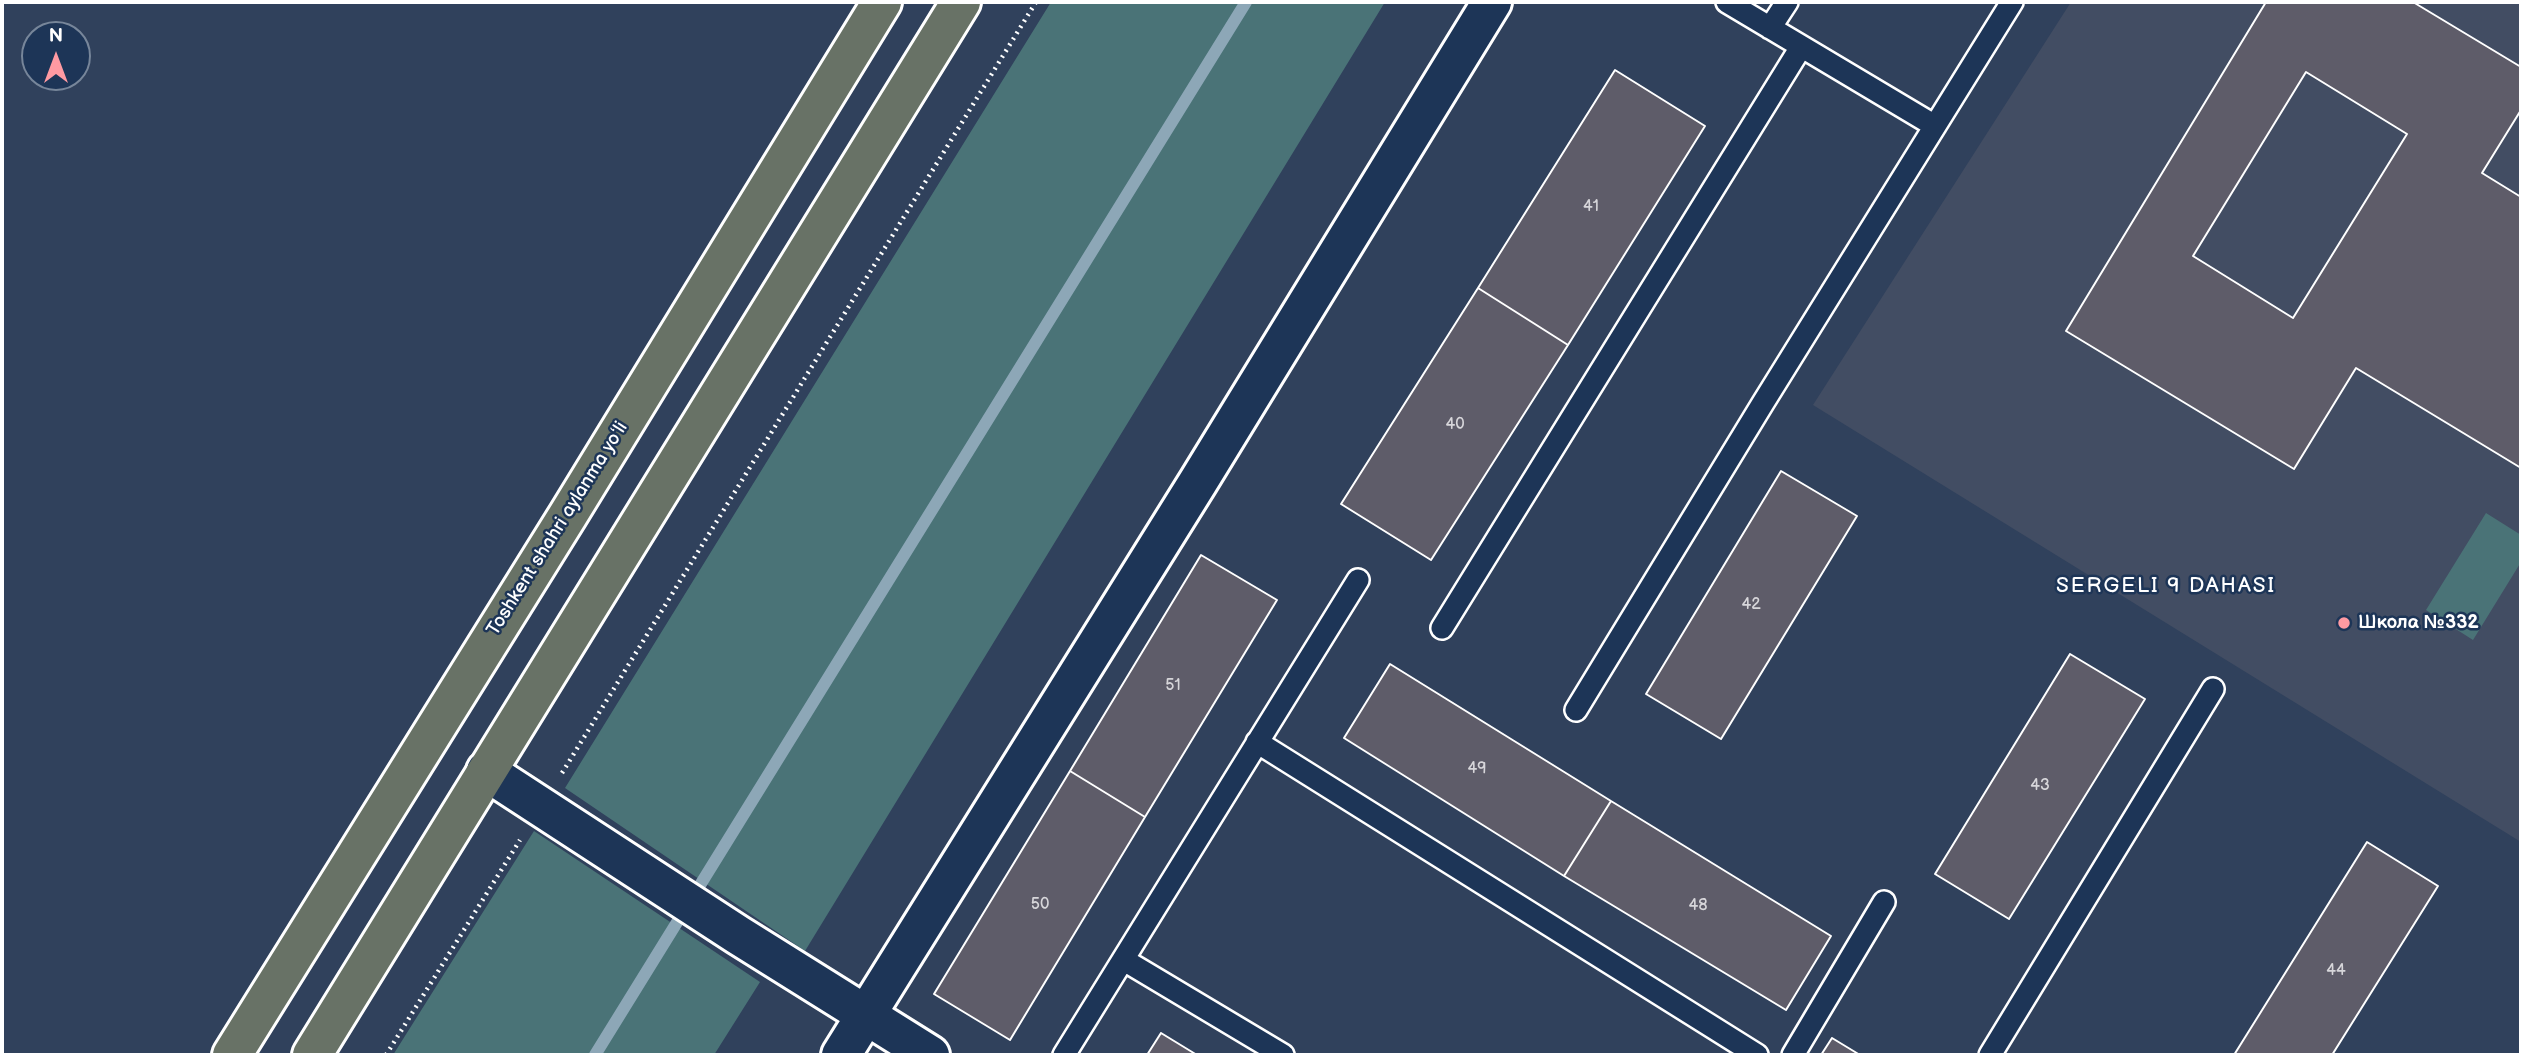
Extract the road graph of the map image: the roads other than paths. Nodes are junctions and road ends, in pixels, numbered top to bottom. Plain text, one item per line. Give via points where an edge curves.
1 (882, 2) edge
2 (961, 2) edge
3 (1492, 2) edge
4 (1727, 2) edge
5 (1787, 2) edge
6 (2012, 2) edge
7 (1770, 28) junction
8 (1801, 47) junction
9 (1935, 126) junction
10 (1358, 580) dead end
11 (1442, 628) dead end
12 (2213, 689) dead end
13 (1576, 710) dead end
14 (1257, 742) junction
15 (486, 771) junction
16 (1884, 902) dead end
17 (1124, 960) junction
18 (865, 1016) junction
19 (232, 1055) edge
20 (312, 1055) edge
21 (841, 1055) edge
22 (930, 1055) edge
23 (1064, 1055) edge
24 (1283, 1055) edge
25 (1757, 1055) edge
26 (1793, 1055) edge
27 (1990, 1055) edge

1 - 19 highway, Toshkent shahri aylanma yoʻli
2 - 15 highway
3 - 18 street
4 - 7 lane
5 - 7 lane
6 - 9 lane
7 - 8 lane
8 - 9 lane
8 - 11 lane
9 - 13 lane
10 - 14 lane
12 - 27 lane
14 - 17 lane
14 - 25 lane
15 - 18 street
15 - 20 highway
16 - 26 lane
17 - 23 lane
17 - 24 lane
18 - 21 street
18 - 22 street

